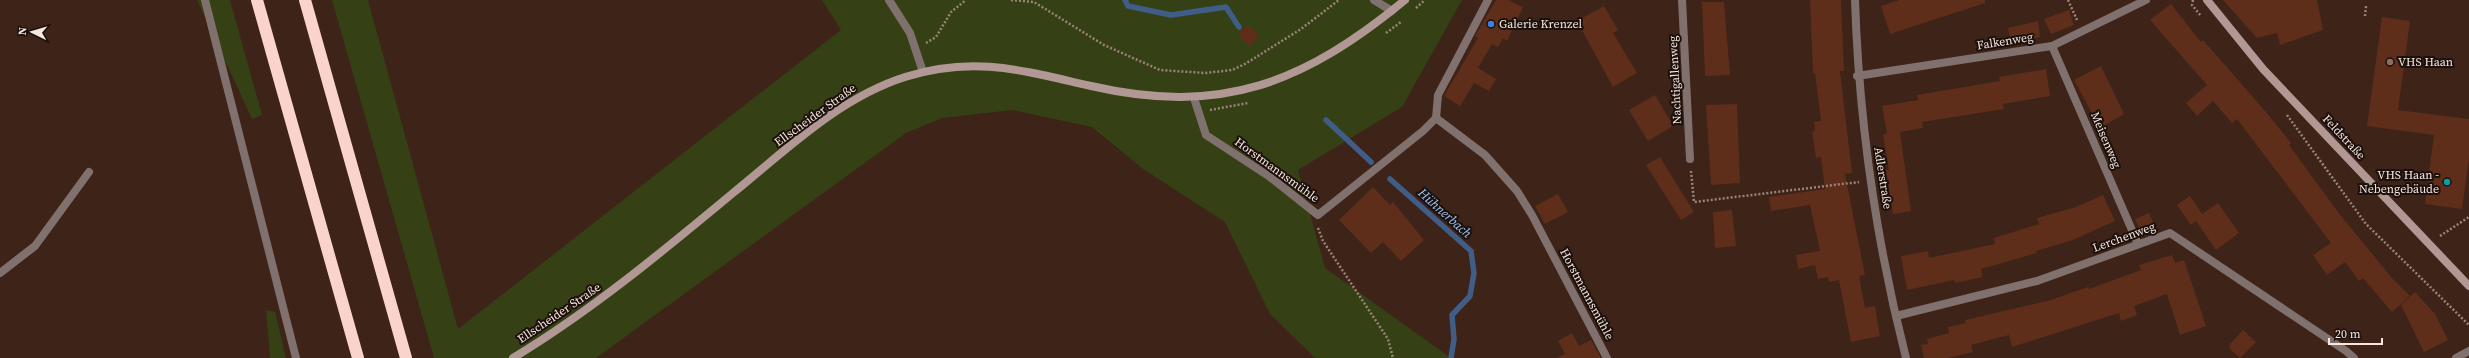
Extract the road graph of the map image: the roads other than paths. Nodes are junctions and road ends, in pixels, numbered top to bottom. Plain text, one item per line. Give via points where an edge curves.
1 (205, 0) edge
2 (257, 0) edge
3 (305, 0) edge
4 (889, 0) edge
5 (1374, 0) edge
6 (1406, 0) edge
7 (1488, 0) edge
8 (1682, 0) edge
9 (1855, 0) edge
10 (2146, 0) edge
11 (2207, 0) edge
12 (1392, 11) junction
13 (2052, 46) junction
14 (923, 72) junction
15 (1857, 76) junction
16 (1194, 98) junction
17 (1436, 118) junction
18 (1690, 159) road end
19 (89, 172) dead end
20 (2138, 244) junction
21 (0, 273) edge
22 (2469, 286) edge
23 (1896, 316) junction
24 (2469, 351) edge
25 (406, 356) edge
26 (296, 358) edge
27 (358, 358) edge
28 (513, 358) edge
29 (1607, 358) edge
30 (1906, 358) edge
31 (2354, 358) edge
32 (2456, 358) edge

1 - 26 street
2 - 27 highway
3 - 25 highway
4 - 14 street via 910,33
5 - 12 street
6 - 12 street, Ellscheider Straße
7 - 17 street via 1438,94
8 - 18 street, Nachtigallenweg
9 - 15 street, Adlerstraße
10 - 13 street, Falkenweg
11 - 22 street, Feldstraße via 2263,69
12 - 16 street, Ellscheider Straße via 1347,44 1299,70 1251,88
13 - 15 street, Falkenweg
13 - 20 street, Meisenweg
14 - 16 street, Ellscheider Straße via 961,66 999,67 1040,73 1134,95
14 - 28 street, Ellscheider Straße via 880,86 834,113 615,289 566,325
15 - 23 street, Adlerstraße via 1870,181
16 - 17 street, Horstmannsmühle via 1206,135 1270,177 1318,215
17 - 29 street, Horstmannsmühle via 1486,155 1517,191
19 - 21 street via 35,246
20 - 23 street, Lerchenweg via 2037,281
20 - 31 street, Lerchenweg via 2170,233
23 - 30 street, Adlerstraße
24 - 32 street

